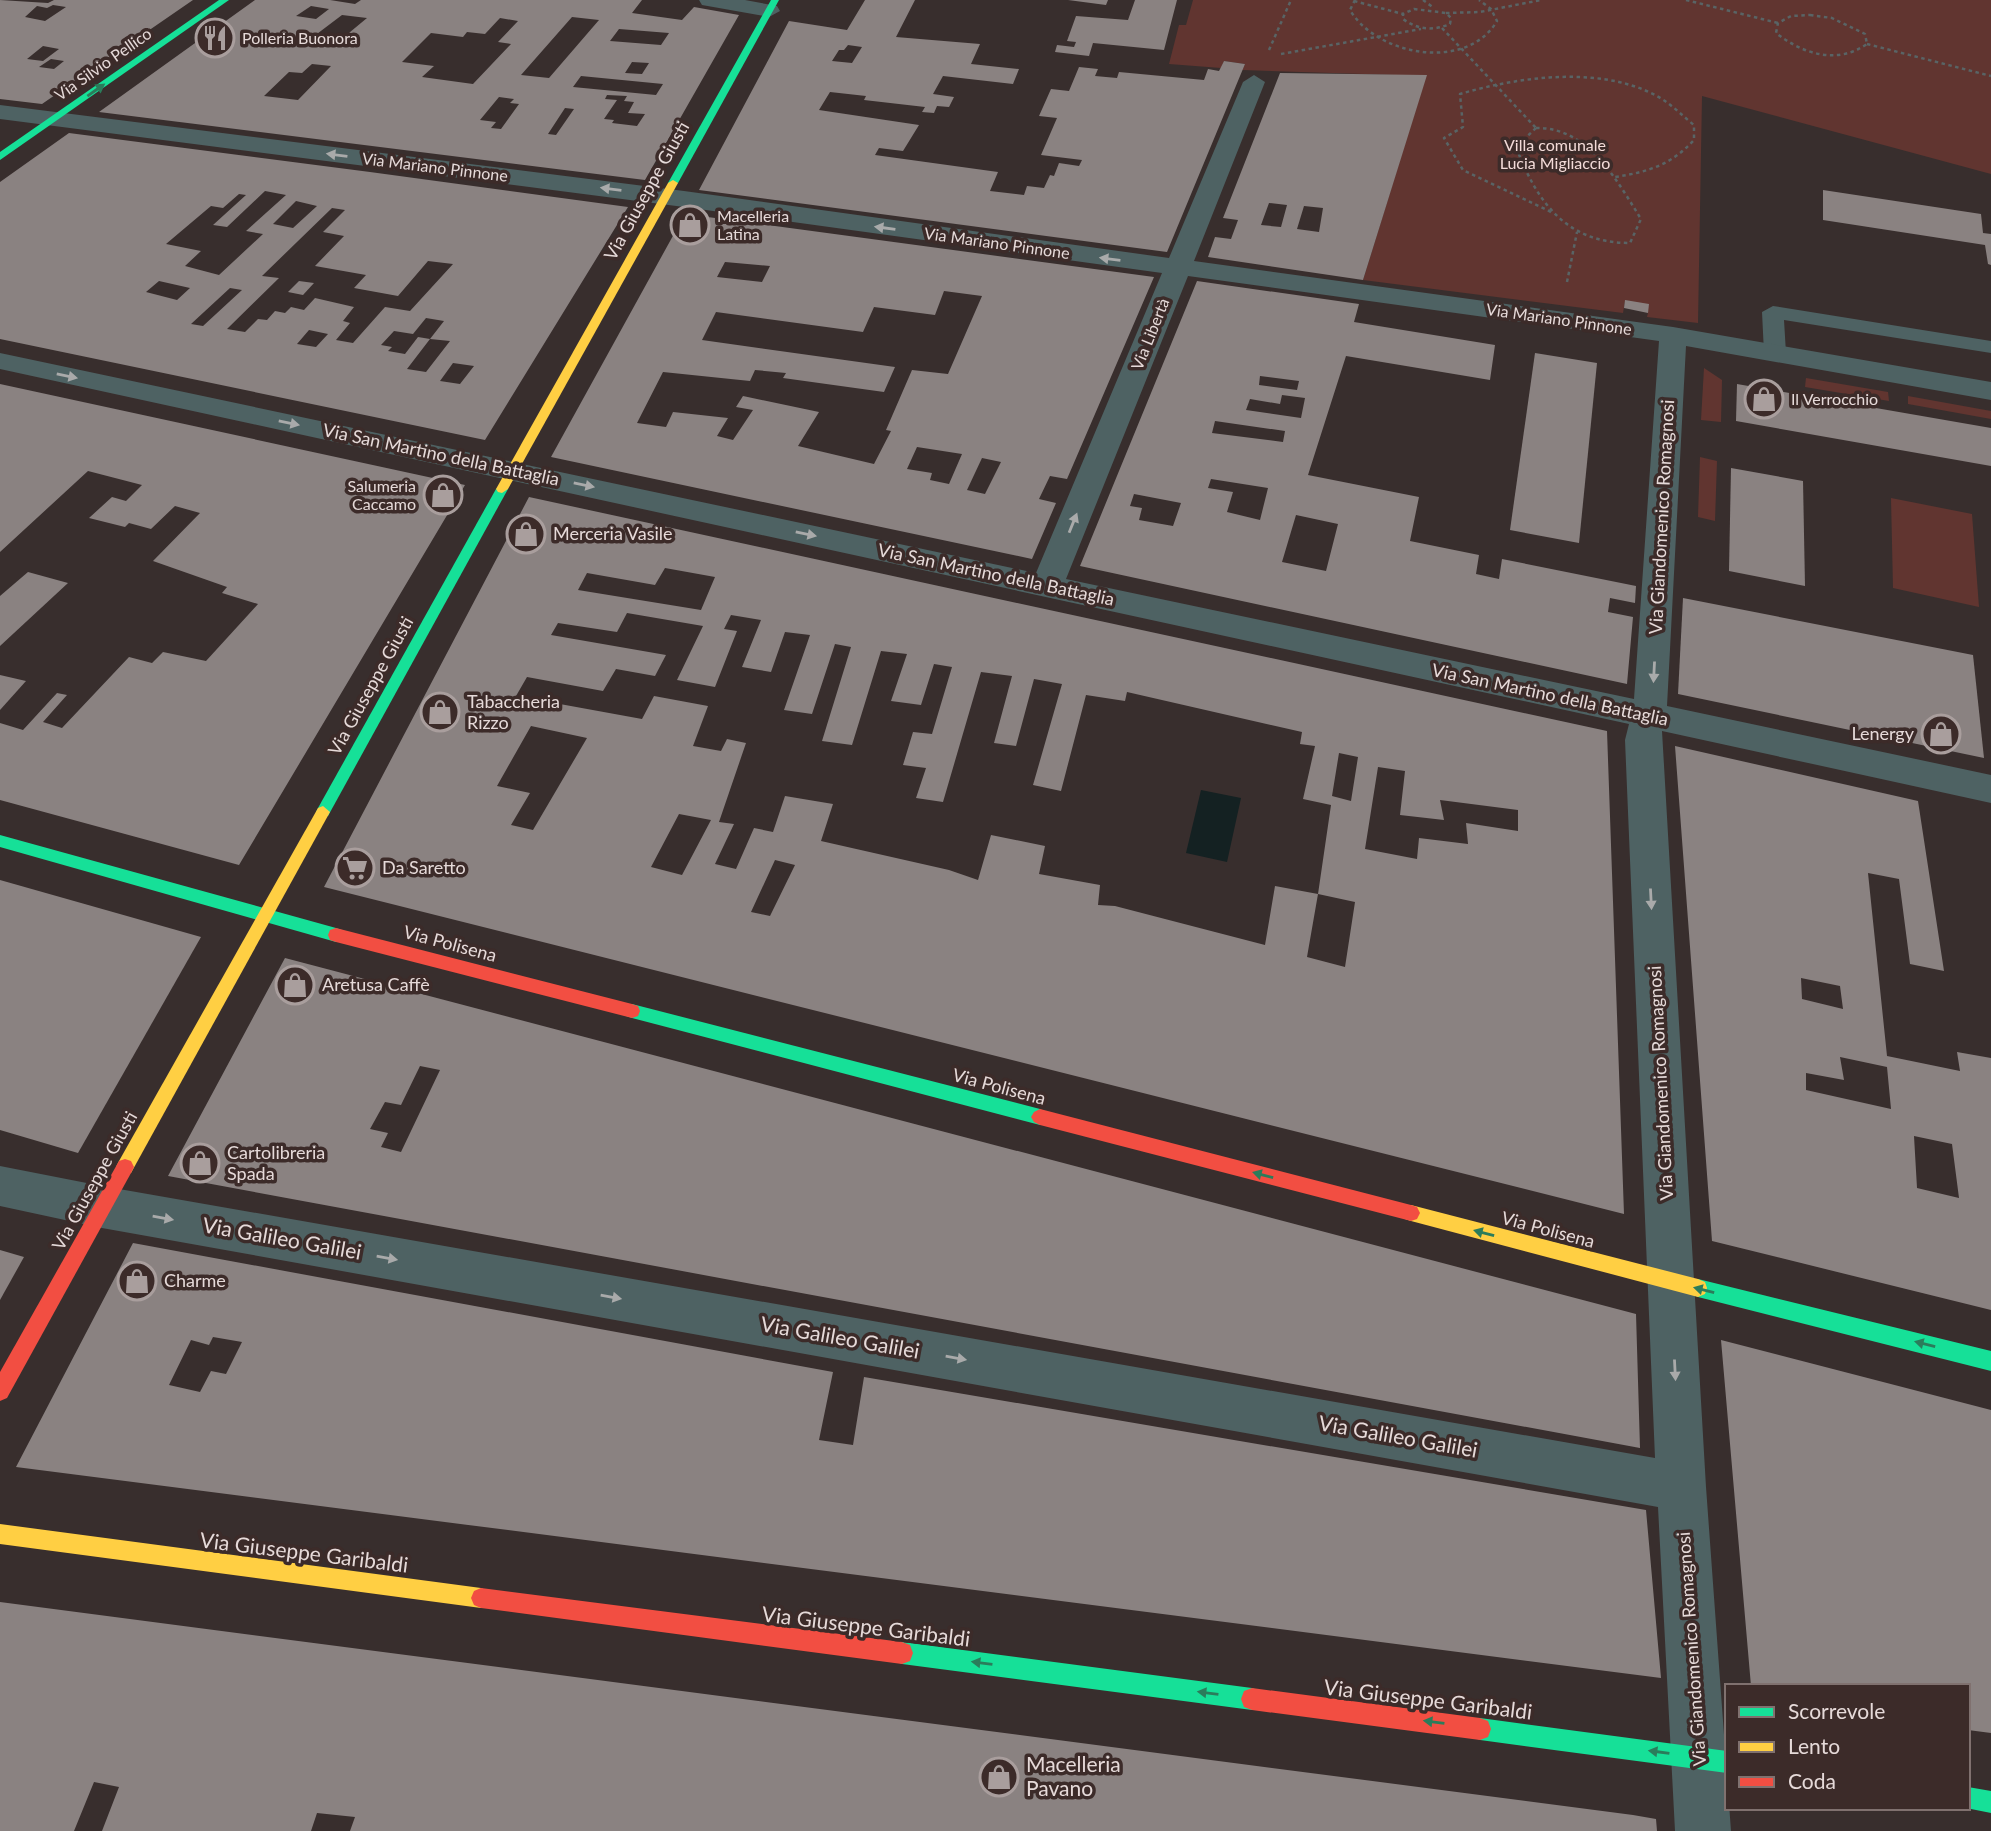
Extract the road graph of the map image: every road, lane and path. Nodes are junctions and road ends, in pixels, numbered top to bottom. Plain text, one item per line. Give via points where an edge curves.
1 (225, 0) edge
2 (710, 0) edge
3 (1291, 0) edge
4 (1423, 0) edge
5 (1479, 0) edge
6 (1541, 0) edge
7 (1686, 0) edge
8 (1354, 1) edge
9 (772, 6) edge
10 (1434, 8) junction
11 (1491, 9) junction
12 (1403, 13) junction
13 (1446, 13) junction
14 (1778, 23) junction
15 (1442, 28) junction
16 (1422, 29) junction
17 (1373, 38) junction
18 (1867, 44) junction
19 (1462, 49) junction
20 (1266, 57) junction
21 (1991, 76) edge
22 (1254, 82) joint
23 (1494, 84) junction
24 (0, 112) edge
25 (54, 119) junction
26 (1536, 128) junction
27 (0, 157) edge
28 (1615, 177) junction
29 (666, 196) junction
30 (1551, 212) junction
31 (1577, 232) junction
32 (1178, 268) junction
33 (1567, 282) dead end
34 (1673, 335) junction
35 (1991, 347) edge
36 (1775, 353) junction
37 (0, 361) edge
38 (1991, 391) edge
39 (513, 470) junction
40 (1047, 586) junction
41 (1648, 716) junction
42 (1991, 789) edge
43 (0, 841) edge
44 (265, 915) junction
45 (0, 1186) edge
46 (103, 1208) junction
47 (1671, 1281) junction
48 (1991, 1360) edge
49 (0, 1391) edge
50 (1681, 1487) junction
51 (0, 1534) edge
52 (1713, 1759) edge
53 (1970, 1798) edge
54 (1991, 1802) edge
55 (1703, 1831) edge

25 -> 1 street, Via Silvio Pellico
2 - 9 street
3 - 20 path
4 - 10 path
5 - 11 path
6 - 11 path
7 - 14 path
8 - 12 path
8 - 17 path via 1352,20
9 - 29 street, Via Giuseppe Giusti
10 - 12 path
10 - 13 path
11 - 13 path
11 - 19 path via 1497,21 1495,32
12 - 16 path via 1410,25
13 - 15 path via 1450,24
14 - 18 path via 1791,16 1832,18 1865,34
14 - 18 path via 1776,33 1810,53 1858,53
15 - 16 path
15 - 19 path
16 - 17 path
17 - 19 path via 1417,50
17 - 20 path
18 - 21 path
19 - 23 path
20 - 22 path
22 - 32 street, Via Libertà
23 - 26 path
23 - 28 path via 1592,76 1625,83 1664,100 1693,125 1694,140 1678,158 1657,171
23 - 30 path via 1460,94 1463,127 1444,138 1463,170
24 - 25 street, Via Mariano Pinnone
25 - 27 street, Via Silvio Pellico
29 -> 25 street, Via Mariano Pinnone
26 - 28 path via 1562,130
26 - 30 path via 1516,147 1526,177
28 - 31 path via 1641,219 1630,243 1610,245
32 -> 29 street, Via Mariano Pinnone
29 - 39 street, Via Giuseppe Giusti
30 - 31 path
31 - 33 path
32 - 34 street, Via Mariano Pinnone
40 -> 32 street, Via Libertà
34 - 36 street, Via Mariano Pinnone
34 -> 41 street, Via Giandomenico Romagnosi
35 - 36 lane via 1773,312
36 - 38 street, Via Mariano Pinnone
37 -> 39 street, Via San Martino della Battaglia
39 -> 40 street, Via San Martino della Battaglia
39 - 44 street, Via Giuseppe Giusti
40 - 41 street, Via San Martino della Battaglia
41 - 42 street, Via San Martino della Battaglia
41 -> 47 street, Via Giandomenico Romagnosi via 1643,740
43 - 44 street, Via Polisena
44 - 46 street, Via Giuseppe Giusti
47 -> 44 street, Via Polisena
45 - 46 street, Via Galileo Galilei
46 - 49 street, Via Giuseppe Giusti
46 -> 50 street, Via Galileo Galilei
48 -> 47 street, Via Polisena
47 -> 50 street, Via Giandomenico Romagnosi
50 - 52 street, Via Giandomenico Romagnosi
52 -> 51 street, Via Giuseppe Garibaldi
52 - 55 street, Via Giandomenico Romagnosi
53 - 54 street

